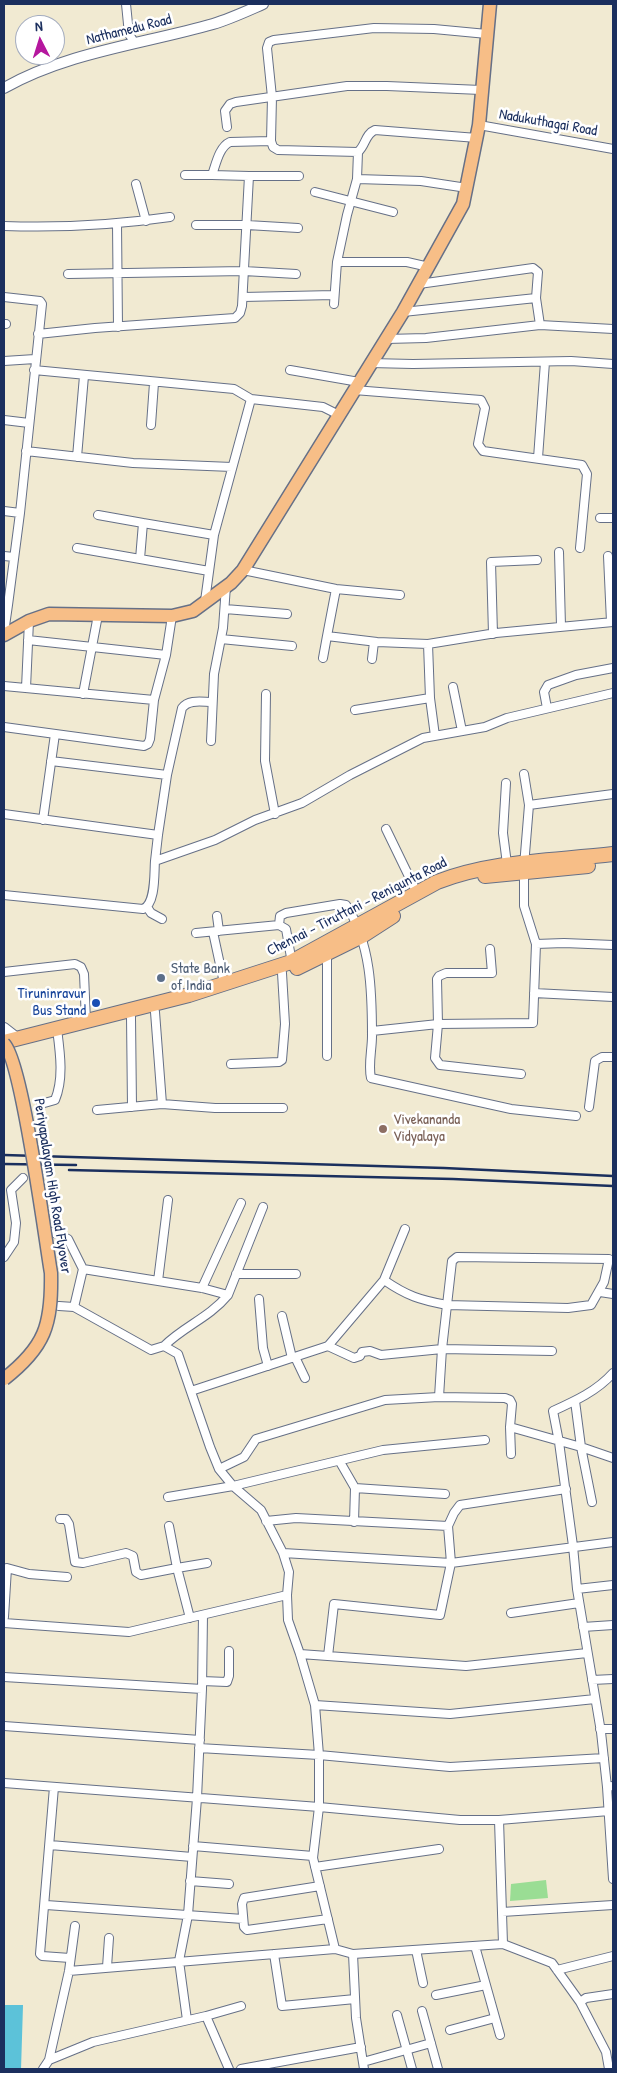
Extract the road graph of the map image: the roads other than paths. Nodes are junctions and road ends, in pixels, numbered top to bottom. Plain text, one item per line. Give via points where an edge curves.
1 (126, 4) edge
2 (263, 4) edge
3 (490, 4) edge
4 (487, 34) junction
5 (134, 42) junction
6 (4, 88) edge
7 (481, 90) junction
8 (272, 97) junction
9 (479, 125) junction
10 (227, 127) dead end
11 (477, 138) junction
12 (271, 141) junction
13 (613, 149) edge
14 (358, 152) junction
15 (185, 175) dead end
16 (212, 175) junction
17 (249, 176) junction
18 (299, 176) dead end
19 (357, 179) junction
20 (136, 184) dead end
21 (467, 188) junction
22 (315, 192) dead end
23 (351, 200) junction
24 (393, 212) dead end
25 (170, 217) dead end
26 (146, 221) junction
27 (117, 224) junction
28 (247, 224) junction
29 (196, 225) dead end
30 (4, 226) edge
31 (298, 228) dead end
32 (337, 262) junction
33 (429, 267) junction
34 (244, 271) junction
35 (116, 273) junction
36 (68, 274) dead end
37 (296, 274) dead end
38 (419, 284) junction
39 (334, 295) junction
40 (4, 297) edge
41 (243, 298) junction
42 (536, 298) junction
43 (334, 304) dead end
44 (403, 312) junction
45 (540, 325) junction
46 (118, 327) junction
47 (613, 329) edge
48 (38, 334) junction
49 (386, 339) junction
50 (35, 359) junction
51 (4, 361) edge
52 (545, 362) junction
53 (370, 363) junction
54 (613, 364) edge
55 (34, 370) junction
56 (290, 370) dead end
57 (84, 376) junction
58 (154, 383) junction
59 (356, 386) junction
60 (250, 399) junction
61 (339, 415) junction
62 (4, 420) edge
63 (29, 423) junction
64 (151, 425) dead end
65 (26, 452) junction
66 (77, 457) junction
67 (538, 458) junction
68 (232, 467) junction
69 (4, 511) edge
70 (20, 513) junction
71 (98, 515) dead end
72 (600, 518) dead end
73 (613, 518) edge
74 (143, 524) junction
75 (214, 535) junction
76 (77, 548) dead end
77 (580, 548) dead end
78 (559, 552) dead end
79 (4, 556) edge
80 (608, 556) dead end
81 (14, 557) junction
82 (140, 559) junction
83 (536, 560) dead end
84 (243, 570) junction
85 (209, 571) junction
86 (226, 586) junction
87 (336, 589) junction
88 (400, 595) dead end
89 (205, 601) junction
90 (6, 605) edge
91 (225, 609) junction
92 (287, 614) dead end
93 (98, 615) junction
94 (172, 616) junction
95 (29, 621) junction
96 (612, 622) edge
97 (561, 626) junction
98 (4, 634) edge
99 (493, 634) junction
100 (326, 636) junction
101 (221, 639) junction
102 (28, 640) junction
103 (374, 642) junction
104 (428, 644) junction
105 (292, 646) dead end
106 (92, 647) junction
107 (166, 655) junction
108 (323, 658) dead end
109 (372, 659) dead end
110 (613, 668) edge
111 (4, 686) edge
112 (453, 687) dead end
113 (26, 688) junction
114 (613, 693) edge
115 (83, 694) junction
116 (266, 694) dead end
117 (430, 698) junction
118 (154, 700) junction
119 (212, 702) junction
120 (548, 708) junction
121 (355, 710) dead end
122 (4, 727) edge
123 (462, 731) junction
124 (55, 734) junction
125 (435, 736) junction
126 (211, 741) dead end
127 (52, 761) junction
128 (524, 774) dead end
129 (167, 775) junction
130 (506, 783) dead end
131 (613, 794) edge
132 (529, 805) junction
133 (4, 814) edge
134 (275, 814) junction
135 (43, 820) junction
136 (386, 829) dead end
137 (158, 835) junction
138 (613, 854) edge
139 (155, 861) junction
140 (613, 863) edge
141 (508, 864) junction
142 (525, 867) junction
143 (417, 893) junction
144 (4, 895) edge
145 (147, 907) junction
146 (217, 916) dead end
147 (162, 919) dead end
148 (279, 925) junction
149 (216, 931) junction
150 (360, 931) junction
151 (196, 933) dead end
152 (536, 944) junction
153 (613, 946) edge
154 (490, 949) dead end
155 (326, 955) junction
156 (288, 968) junction
157 (4, 972) edge
158 (224, 983) junction
159 (534, 993) junction
160 (613, 997) edge
161 (155, 1012) junction
162 (131, 1017) junction
163 (86, 1022) junction
164 (438, 1024) junction
165 (4, 1028) edge
166 (372, 1030) junction
167 (57, 1032) junction
168 (18, 1040) junction
169 (4, 1043) edge
170 (4, 1049) edge
171 (327, 1056) dead end
172 (613, 1057) edge
173 (231, 1064) dead end
174 (521, 1074) dead end
175 (41, 1104) dead end
176 (162, 1104) junction
177 (132, 1107) junction
178 (589, 1107) dead end
179 (283, 1108) dead end
180 (98, 1110) dead end
181 (576, 1116) dead end
182 (23, 1178) dead end
183 (168, 1200) dead end
184 (241, 1203) dead end
185 (263, 1207) dead end
186 (405, 1229) dead end
187 (52, 1232) dead end
188 (14, 1242) junction
189 (4, 1245) edge
190 (4, 1257) edge
191 (611, 1260) edge
192 (84, 1269) junction
193 (236, 1274) junction
194 (296, 1274) dead end
195 (384, 1280) junction
196 (158, 1281) junction
197 (202, 1288) junction
198 (600, 1292) junction
199 (613, 1294) edge
200 (228, 1295) junction
201 (259, 1299) dead end
202 (447, 1305) junction
203 (59, 1306) dead end
204 (74, 1307) junction
205 (282, 1316) dead end
206 (164, 1346) junction
207 (328, 1346) junction
208 (442, 1349) junction
209 (552, 1351) dead end
210 (293, 1357) junction
211 (268, 1366) junction
212 (613, 1373) edge
213 (305, 1378) dead end
214 (4, 1379) edge
215 (604, 1384) junction
216 (613, 1385) edge
217 (191, 1391) junction
218 (439, 1397) junction
219 (575, 1401) junction
220 (510, 1428) junction
221 (484, 1440) dead end
222 (559, 1442) junction
223 (581, 1447) junction
224 (511, 1454) dead end
225 (613, 1458) edge
226 (340, 1462) junction
227 (219, 1469) junction
228 (233, 1486) junction
229 (355, 1488) junction
230 (566, 1489) junction
231 (445, 1494) dead end
232 (168, 1497) dead end
233 (592, 1502) dead end
234 (60, 1519) dead end
235 (266, 1521) junction
236 (354, 1522) junction
237 (170, 1526) dead end
238 (448, 1526) junction
239 (613, 1542) edge
240 (573, 1546) junction
241 (283, 1553) junction
242 (451, 1562) junction
243 (207, 1563) dead end
244 (176, 1568) junction
245 (67, 1577) dead end
246 (613, 1586) edge
247 (577, 1589) junction
248 (287, 1595) junction
249 (579, 1603) junction
250 (511, 1612) dead end
251 (204, 1615) junction
252 (4, 1616) edge
253 (190, 1618) junction
254 (4, 1623) edge
255 (613, 1625) edge
256 (583, 1627) junction
257 (229, 1651) dead end
258 (588, 1653) junction
259 (300, 1654) junction
260 (328, 1656) junction
261 (4, 1677) edge
262 (613, 1679) edge
263 (592, 1680) junction
264 (202, 1685) junction
265 (595, 1699) junction
266 (315, 1705) junction
267 (4, 1726) edge
268 (600, 1729) junction
269 (613, 1729) edge
270 (200, 1740) junction
271 (199, 1748) junction
272 (320, 1755) junction
273 (604, 1758) junction
274 (4, 1783) edge
275 (610, 1786) edge
276 (54, 1787) junction
277 (197, 1798) junction
278 (319, 1807) junction
279 (609, 1811) junction
280 (499, 1820) junction
281 (50, 1845) junction
282 (193, 1846) junction
283 (439, 1849) dead end
284 (313, 1856) junction
285 (192, 1857) junction
286 (315, 1867) junction
287 (613, 1879) edge
288 (190, 1881) junction
289 (229, 1884) dead end
290 (320, 1886) junction
291 (46, 1905) junction
292 (613, 1905) edge
293 (502, 1912) junction
294 (188, 1915) junction
295 (243, 1919) junction
296 (328, 1919) junction
297 (75, 1926) dead end
298 (109, 1938) dead end
299 (503, 1944) junction
300 (475, 1946) junction
301 (335, 1948) junction
302 (416, 1950) junction
303 (274, 1954) junction
304 (352, 1954) junction
305 (613, 1956) edge
306 (70, 1958) junction
307 (179, 1961) junction
308 (107, 1967) junction
309 (557, 1970) junction
310 (69, 1971) junction
311 (423, 1984) dead end
312 (486, 1985) junction
313 (613, 1994) edge
314 (436, 1995) dead end
315 (355, 1998) junction
316 (580, 2002) junction
317 (241, 2006) dead end
318 (422, 2010) dead end
319 (397, 2015) dead end
320 (206, 2016) junction
321 (495, 2018) junction
322 (187, 2020) junction
323 (450, 2030) dead end
324 (500, 2035) dead end
325 (430, 2043) junction
326 (361, 2047) junction
327 (407, 2049) junction
328 (49, 2060) junction
329 (364, 2065) edge
330 (273, 2066) edge
331 (43, 2069) edge
332 (229, 2069) edge
333 (241, 2069) edge
334 (412, 2069) edge
335 (438, 2069) edge
336 (609, 2069) edge

1 - 5 street via 128,34
2 - 5 street, Nathamedu Road via 216,24
3 - 4 main road
4 - 7 main road
4 - 8 street via 374,28 274,40 267,48
5 - 6 street, Nathamedu Road via 54,65
7 - 8 street via 348,86
7 - 9 main road
8 - 10 street via 230,104 225,111
8 - 12 street
9 - 11 main road
9 - 13 street, Nadukuthagai Road
11 - 14 street via 375,130 367,135
11 - 21 main road
12 - 14 street via 278,150
12 - 16 street via 225,144
14 - 19 street
15 - 16 street
16 - 17 street
17 - 18 street
17 - 28 street
19 - 21 street via 421,181
19 - 23 street
20 - 26 street
21 - 33 main road via 463,204
22 - 23 street
23 - 24 street
23 - 32 street
25 - 26 street
26 - 27 street
27 - 30 street via 52,228
27 - 35 street
28 - 29 street
28 - 31 street
28 - 34 street
32 - 33 street via 407,262
32 - 39 street
33 - 38 main road
34 - 35 street
34 - 37 street
34 - 41 street
35 - 36 street
35 - 46 street
38 - 42 street via 533,268 538,272
38 - 44 main road
39 - 41 street
39 - 43 street
40 - 48 street via 42,302
41 - 46 street via 240,313 235,318
42 - 44 street
42 - 45 street
44 - 49 main road
45 - 47 street
45 - 49 street via 426,338
46 - 48 street
48 - 50 street
49 - 53 main road
50 - 51 street
50 - 55 street
52 - 53 street
52 - 54 street
52 - 67 street
53 - 59 main road
55 - 57 street
55 - 63 street
56 - 59 street
57 - 58 street
57 - 66 street
58 - 60 street via 234,389
58 - 64 street
59 - 61 main road
59 - 67 street via 481,400 486,408 479,448
60 - 61 street via 323,407
60 - 68 street
61 - 84 main road
62 - 63 street
63 - 65 street
65 - 66 street
65 - 70 street
66 - 68 street
67 - 77 street via 582,465 585,469
68 - 75 street
69 - 70 street
70 - 81 street
71 - 74 street
72 - 73 street
74 - 75 street
74 - 82 street
75 - 85 street
76 - 82 street
78 - 97 street
79 - 81 street
80 - 96 street
81 - 90 street
82 - 85 street
83 - 99 street via 491,562
84 - 86 main road
84 - 87 street
85 - 89 street
86 - 89 main road
86 - 91 street
87 - 88 street
87 - 100 street
89 - 94 main road via 193,611
90 - 98 street
91 - 92 street
91 - 101 street
93 - 94 main road
93 - 95 main road via 49,614
93 - 106 street
94 - 107 street
95 - 98 main road
95 - 102 street
96 - 97 street
97 - 99 street
99 - 104 street
100 - 103 street
100 - 108 street
101 - 105 street
101 - 119 street
102 - 106 street
102 - 113 street
103 - 104 street
103 - 109 street
104 - 117 street
106 - 107 street
106 - 115 street
107 - 118 street
110 - 120 street via 576,675 548,685 544,692
111 - 113 street
112 - 123 street
113 - 115 street
114 - 120 street
115 - 118 street
116 - 134 street via 265,761
117 - 121 street
117 - 125 street
118 - 124 street via 150,739 144,746
119 - 126 street
119 - 129 street via 186,703 182,708
120 - 123 street
122 - 124 street
123 - 125 street
124 - 127 street
125 - 134 street via 400,749 302,803
127 - 129 street
127 - 135 street
128 - 132 street
129 - 137 street
130 - 141 street via 503,833
131 - 132 street
132 - 142 street
133 - 135 street
134 - 139 street
135 - 137 street
136 - 143 street
137 - 139 street
138 - 142 highway, Chennai - Tiruttani - Renigunta Road
139 - 145 street via 152,901
140 - 142 highway, Chennai - Tiruttani - Renigunta Road
141 - 142 highway, Chennai - Tiruttani - Renigunta Road
141 - 143 highway, Chennai - Tiruttani - Renigunta Road via 458,874
142 - 150 highway, Chennai - Tiruttani - Renigunta Road via 459,882
142 - 152 street via 524,906
143 - 150 highway, Chennai - Tiruttani - Renigunta Road
144 - 145 street
145 - 147 street
146 - 149 street
148 - 149 street
148 - 150 street via 280,916 286,913 340,904 346,905
148 - 156 street via 286,929
149 - 151 street
149 - 158 street
150 - 155 highway, Chennai - Tiruttani - Renigunta Road
150 - 156 highway, Chennai - Tiruttani - Renigunta Road
150 - 166 street via 369,967
152 - 153 street
152 - 159 street
154 - 164 street via 492,973 446,973 439,976
155 - 156 highway, Chennai - Tiruttani - Renigunta Road
155 - 171 street
156 - 158 highway, Chennai - Tiruttani - Renigunta Road
156 - 161 highway, Chennai - Tiruttani - Renigunta Road
156 - 173 street via 282,1060
157 - 163 street via 75,964 81,967
158 - 163 highway, Chennai - Tiruttani - Renigunta Road
159 - 160 street
159 - 164 street via 533,1023
161 - 162 highway, Chennai - Tiruttani - Renigunta Road
161 - 176 street
162 - 167 highway, Chennai - Tiruttani - Renigunta Road
162 - 177 street
163 - 167 highway, Chennai - Tiruttani - Renigunta Road
164 - 166 street
164 - 174 street via 435,1058 440,1066
165 - 168 street
166 - 181 street via 369,1072 376,1081 511,1109
167 - 168 highway, Chennai - Tiruttani - Renigunta Road
167 - 170 highway, Chennai - Tiruttani - Renigunta Road
167 - 175 street via 58,1092 55,1100
168 - 169 highway, Chennai - Tiruttani - Renigunta Road
169 - 214 main road, Periyapalayam High Road Flyover, bridge via 14,1062 22,1095 52,1295 42,1338 32,1355
172 - 178 street via 602,1056 595,1061
176 - 177 street
176 - 179 street
177 - 180 street
182 - 188 street via 11,1190 16,1223
183 - 196 street
184 - 197 street
185 - 193 street
186 - 195 street
187 - 192 street via 68,1239
188 - 189 street
188 - 190 street
191 - 198 street
191 - 202 street via 457,1257 452,1261
192 - 196 street
192 - 204 street
193 - 194 street
193 - 200 street
195 - 202 street via 404,1294
195 - 207 street
196 - 197 street
197 - 200 street
198 - 199 street
198 - 202 street via 591,1305 568,1308
200 - 206 street via 204,1318
201 - 211 street via 263,1348
202 - 208 street
203 - 204 street
204 - 206 street via 151,1350
205 - 210 street
206 - 217 street via 178,1354
207 - 208 street via 354,1358 370,1351 381,1355
207 - 210 street
208 - 209 street
208 - 218 street
210 - 211 street
210 - 213 street
211 - 217 street
212 - 215 street
215 - 216 street
215 - 219 street
217 - 227 street
218 - 220 street via 510,1400
218 - 227 street via 385,1400 256,1439 244,1458
219 - 222 street via 553,1411
219 - 223 street
220 - 222 street
220 - 224 street
221 - 226 street via 383,1450
222 - 223 street
222 - 230 street
223 - 225 street
223 - 233 street
226 - 228 street
226 - 229 street
227 - 228 street
228 - 232 street
228 - 235 street via 261,1510
229 - 231 street
229 - 236 street
230 - 238 street via 460,1505
230 - 240 street
234 - 244 street via 66,1519 69,1524 75,1562 126,1553 133,1556 136,1572 141,1575
235 - 236 street via 296,1518
235 - 241 street
236 - 238 street
237 - 244 street
238 - 242 street
239 - 240 street
240 - 242 street
240 - 247 street
241 - 242 street
241 - 248 street via 289,1572
242 - 260 street via 440,1615 334,1604
243 - 244 street
244 - 253 street
245 - 252 street via 29,1574 7,1568
246 - 247 street
247 - 249 street
248 - 251 street
248 - 259 street via 288,1620
249 - 250 street
249 - 256 street
251 - 253 street
251 - 264 street
253 - 254 street via 129,1632
255 - 256 street
256 - 258 street
257 - 264 street via 227,1682
258 - 260 street via 466,1666
258 - 263 street
259 - 260 street
259 - 266 street
261 - 264 street
262 - 263 street
263 - 265 street
264 - 270 street
265 - 266 street via 450,1714
265 - 268 street
266 - 272 street
267 - 270 street
268 - 269 street
268 - 273 street
270 - 271 street
271 - 272 street
271 - 277 street
272 - 273 street via 450,1767
272 - 278 street
273 - 275 street
274 - 276 street
275 - 279 street
276 - 277 street
276 - 281 street
277 - 278 street
277 - 282 street
278 - 280 street via 460,1820
278 - 284 street
279 - 280 street
279 - 287 street
280 - 293 street
281 - 285 street
281 - 291 street
282 - 284 street
282 - 285 street
283 - 286 street
284 - 286 street
285 - 288 street
286 - 290 street
288 - 289 street
288 - 294 street
290 - 295 street via 244,1898
290 - 296 street
291 - 294 street
291 - 306 street via 40,1954 51,1958
292 - 293 street
293 - 299 street
294 - 295 street
294 - 307 street
295 - 296 street via 248,1930
296 - 301 street
297 - 306 street
298 - 308 street
299 - 300 street
299 - 309 street via 552,1963
300 - 302 street
300 - 312 street
301 - 303 street
301 - 304 street
302 - 304 street
302 - 311 street
303 - 307 street
303 - 315 street via 282,2006
304 - 315 street
305 - 309 street
306 - 310 street
307 - 308 street
307 - 322 street
308 - 310 street
309 - 316 street
310 - 328 street
312 - 314 street
312 - 321 street
313 - 316 street
315 - 326 street
316 - 336 street via 606,2052
317 - 320 street
318 - 325 street
319 - 327 street
320 - 322 street
320 - 332 street
321 - 323 street
321 - 324 street
322 - 328 street via 93,2042
325 - 327 street
325 - 335 street
326 - 329 street
326 - 330 street
327 - 329 street
327 - 334 street
328 - 331 street
330 - 333 street

